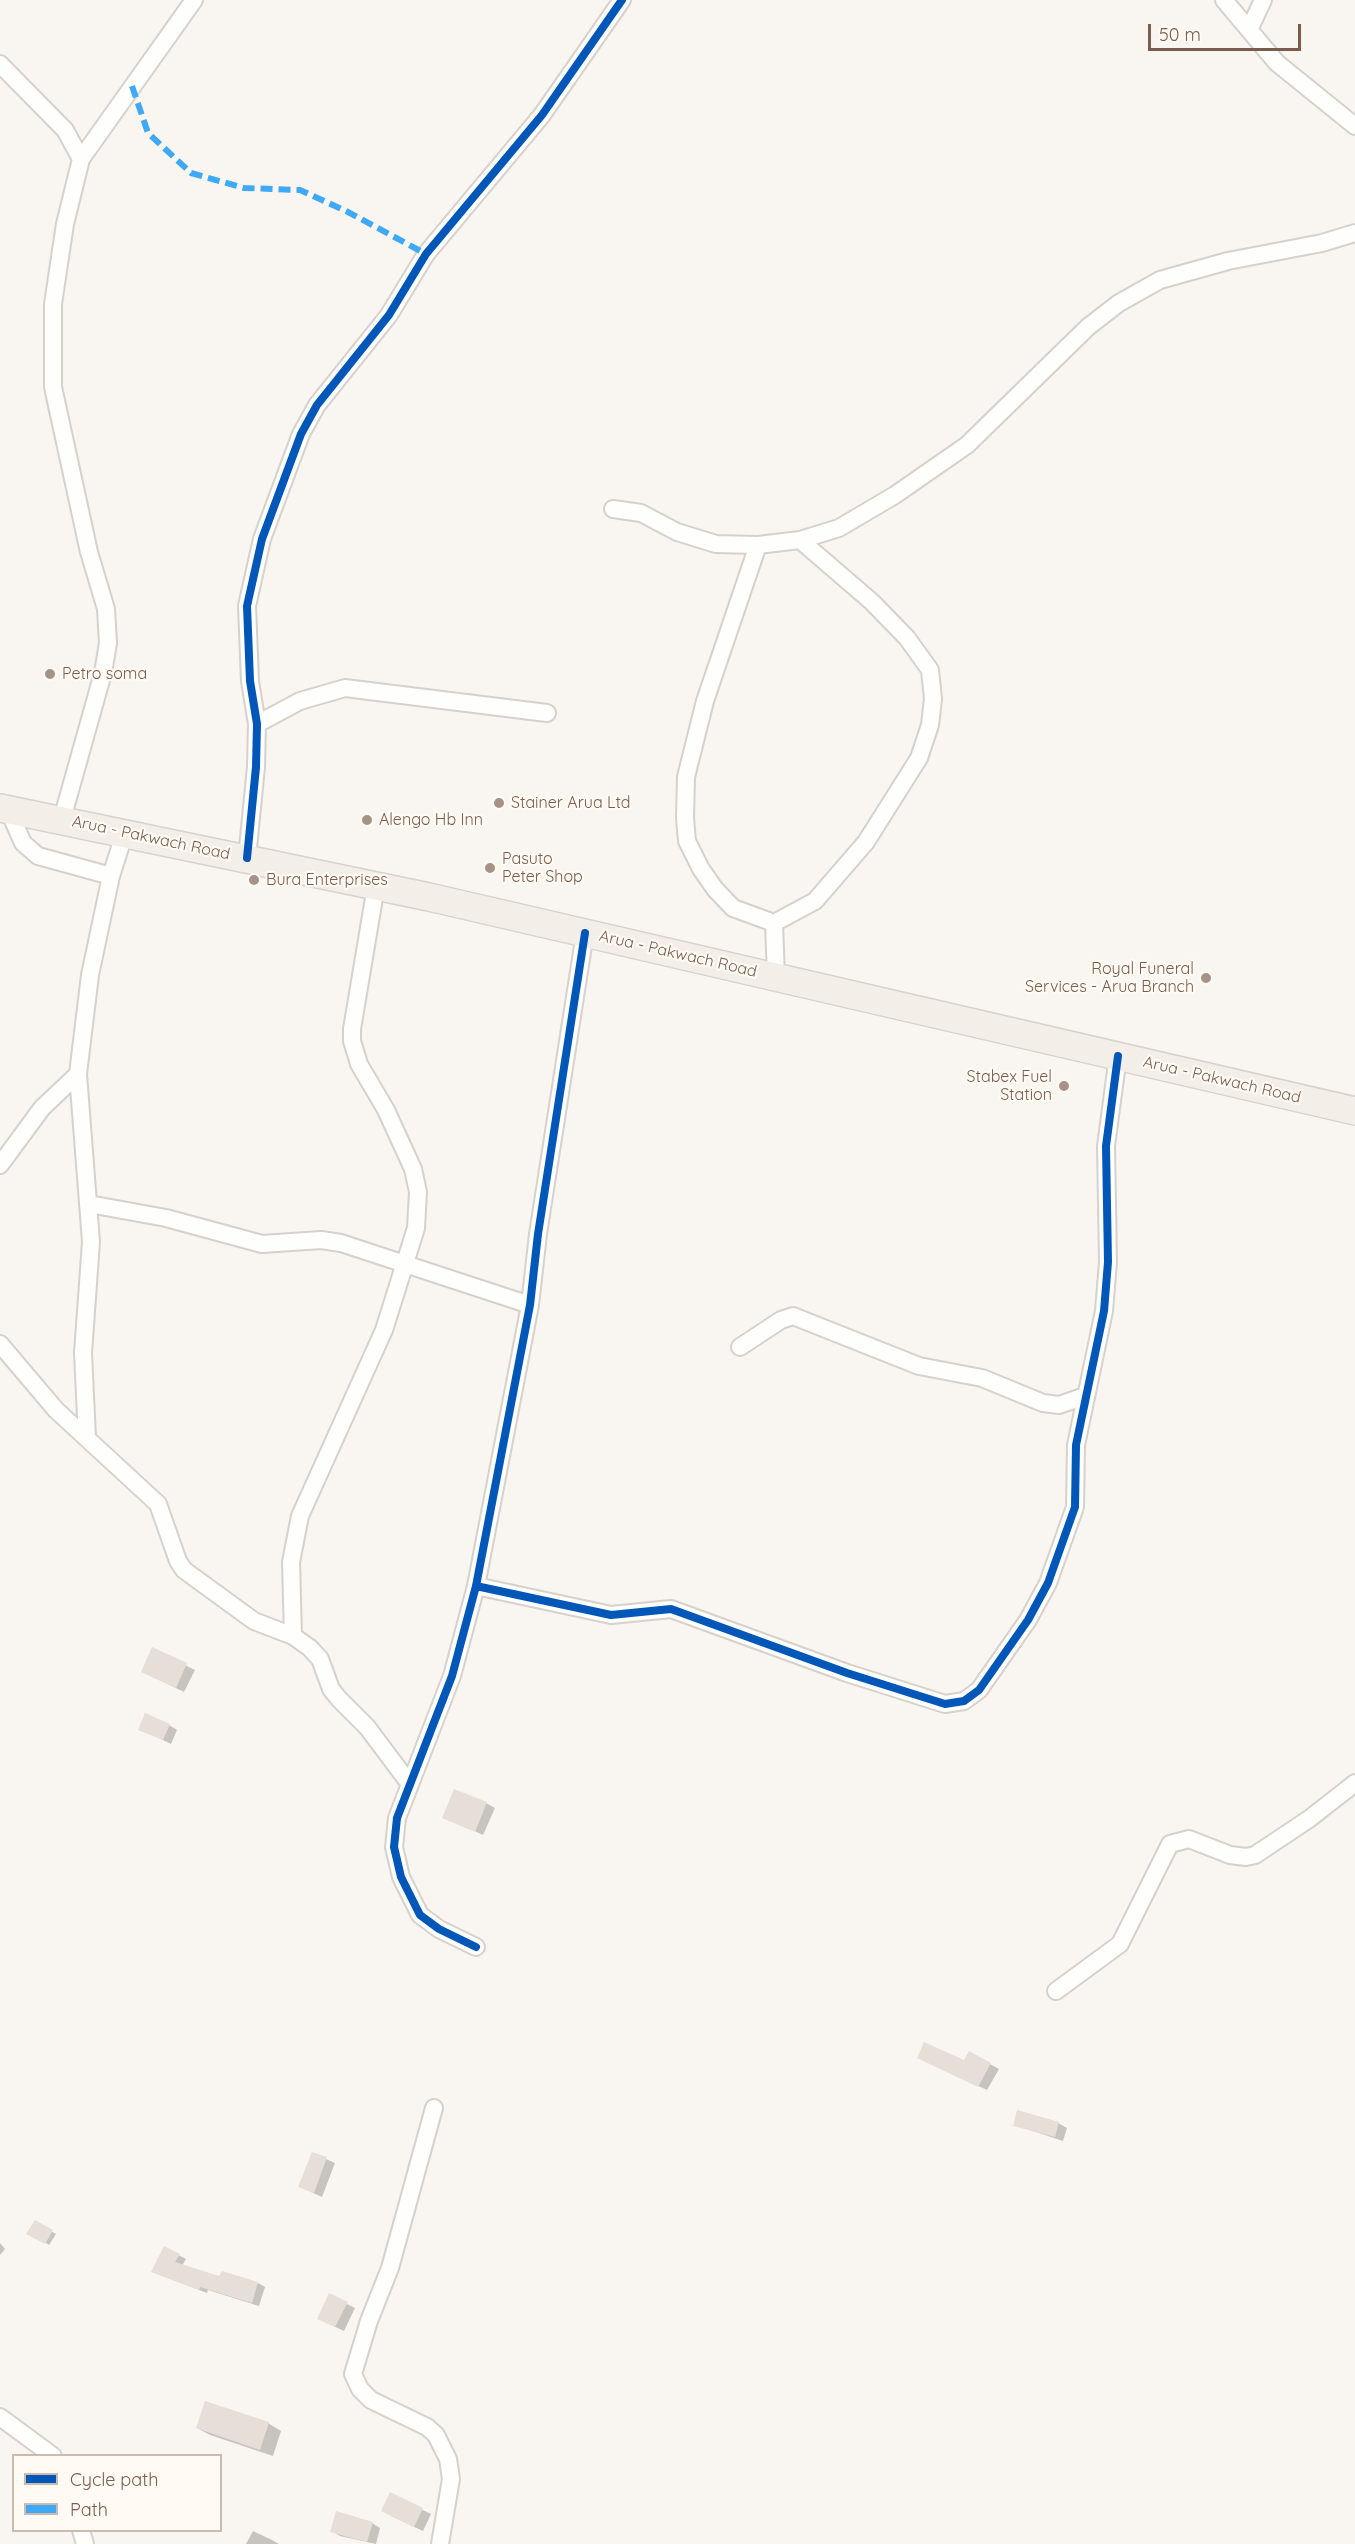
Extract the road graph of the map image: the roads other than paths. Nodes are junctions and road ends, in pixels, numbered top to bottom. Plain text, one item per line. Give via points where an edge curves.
1 (194, 0) edge
2 (622, 0) edge
3 (1224, 0) edge
4 (1263, 0) edge
5 (1249, 30) junction
6 (0, 64) edge
7 (1355, 126) edge
8 (81, 159) junction
9 (1355, 233) edge
10 (613, 509) dead end
11 (800, 540) junction
12 (758, 545) junction
13 (547, 713) dead end
14 (257, 723) junction
15 (4, 808) edge
16 (62, 819) junction
17 (124, 832) junction
18 (247, 858) junction
19 (111, 876) junction
20 (376, 886) junction
21 (774, 923) junction
22 (585, 933) junction
23 (776, 977) junction
24 (1118, 1056) junction
25 (78, 1074) junction
26 (1355, 1111) edge
27 (0, 1165) edge
28 (89, 1204) junction
29 (406, 1266) junction
30 (530, 1305) junction
31 (0, 1344) edge
32 (740, 1347) dead end
33 (1085, 1396) junction
34 (87, 1438) junction
35 (476, 1586) junction
36 (293, 1636) junction
37 (409, 1783) junction
38 (1355, 1783) edge
39 (476, 1947) dead end
40 (1056, 1991) dead end
41 (434, 2108) dead end
42 (0, 2417) edge
43 (50, 2454) edge
44 (440, 2544) edge

1 - 8 street
2 - 14 street via 542,115 426,254 389,315 316,405 301,434 262,539 248,606 250,681
3 - 5 street
4 - 5 street
5 - 7 street via 1277,63
6 - 8 street via 65,130
8 - 16 street via 65,224 53,304 53,387 89,552 106,609 108,643
9 - 11 street via 1160,280 1129,297 1088,327 967,445 867,513 839,528
10 - 12 street via 641,513 704,541
11 - 12 street
11 - 21 street via 907,638 930,670 933,699 920,758 866,842 815,901
12 - 21 street via 705,701 686,777 685,818 687,841 715,889 733,908
13 - 14 street via 345,688 300,701
14 - 18 street
15 - 16 main road, Arua - Pakwach Road
15 - 19 street via 23,843 38,856
16 - 17 main road, Arua - Pakwach Road
17 - 18 main road, Arua - Pakwach Road
17 - 19 street
18 - 20 main road, Arua - Pakwach Road
19 - 25 street via 90,975
20 - 22 main road, Arua - Pakwach Road
20 - 29 street via 352,1041 359,1064 413,1169 418,1211
21 - 23 street
22 - 23 main road, Arua - Pakwach Road
22 - 30 street
23 - 24 main road, Arua - Pakwach Road
24 - 26 main road, Arua - Pakwach Road
24 - 33 street via 1106,1146 1108,1262 1104,1311
25 - 27 street via 42,1108
25 - 28 street
28 - 29 street via 166,1218 262,1244 331,1241
28 - 34 street via 90,1271 83,1353
29 - 30 street
29 - 36 street via 384,1330 300,1516 291,1562
30 - 35 street
31 - 34 street via 56,1410
32 - 33 street via 793,1316 920,1366 982,1378 1043,1403 1059,1405
33 - 35 street via 1076,1445 1075,1507 1048,1583 1006,1654 979,1690 964,1701 945,1704 671,1609 611,1615
34 - 36 street via 158,1504 184,1570 254,1621
35 - 37 street via 452,1677
36 - 37 street via 320,1659 331,1689 367,1726
37 - 39 street via 397,1818 394,1847 400,1877 420,1915
38 - 40 street via 1255,1855 1230,1854 1189,1839 1170,1844 1120,1944
41 - 44 street via 407,2213 353,2374 370,2400 436,2435 448,2459 451,2479
42 - 43 street

